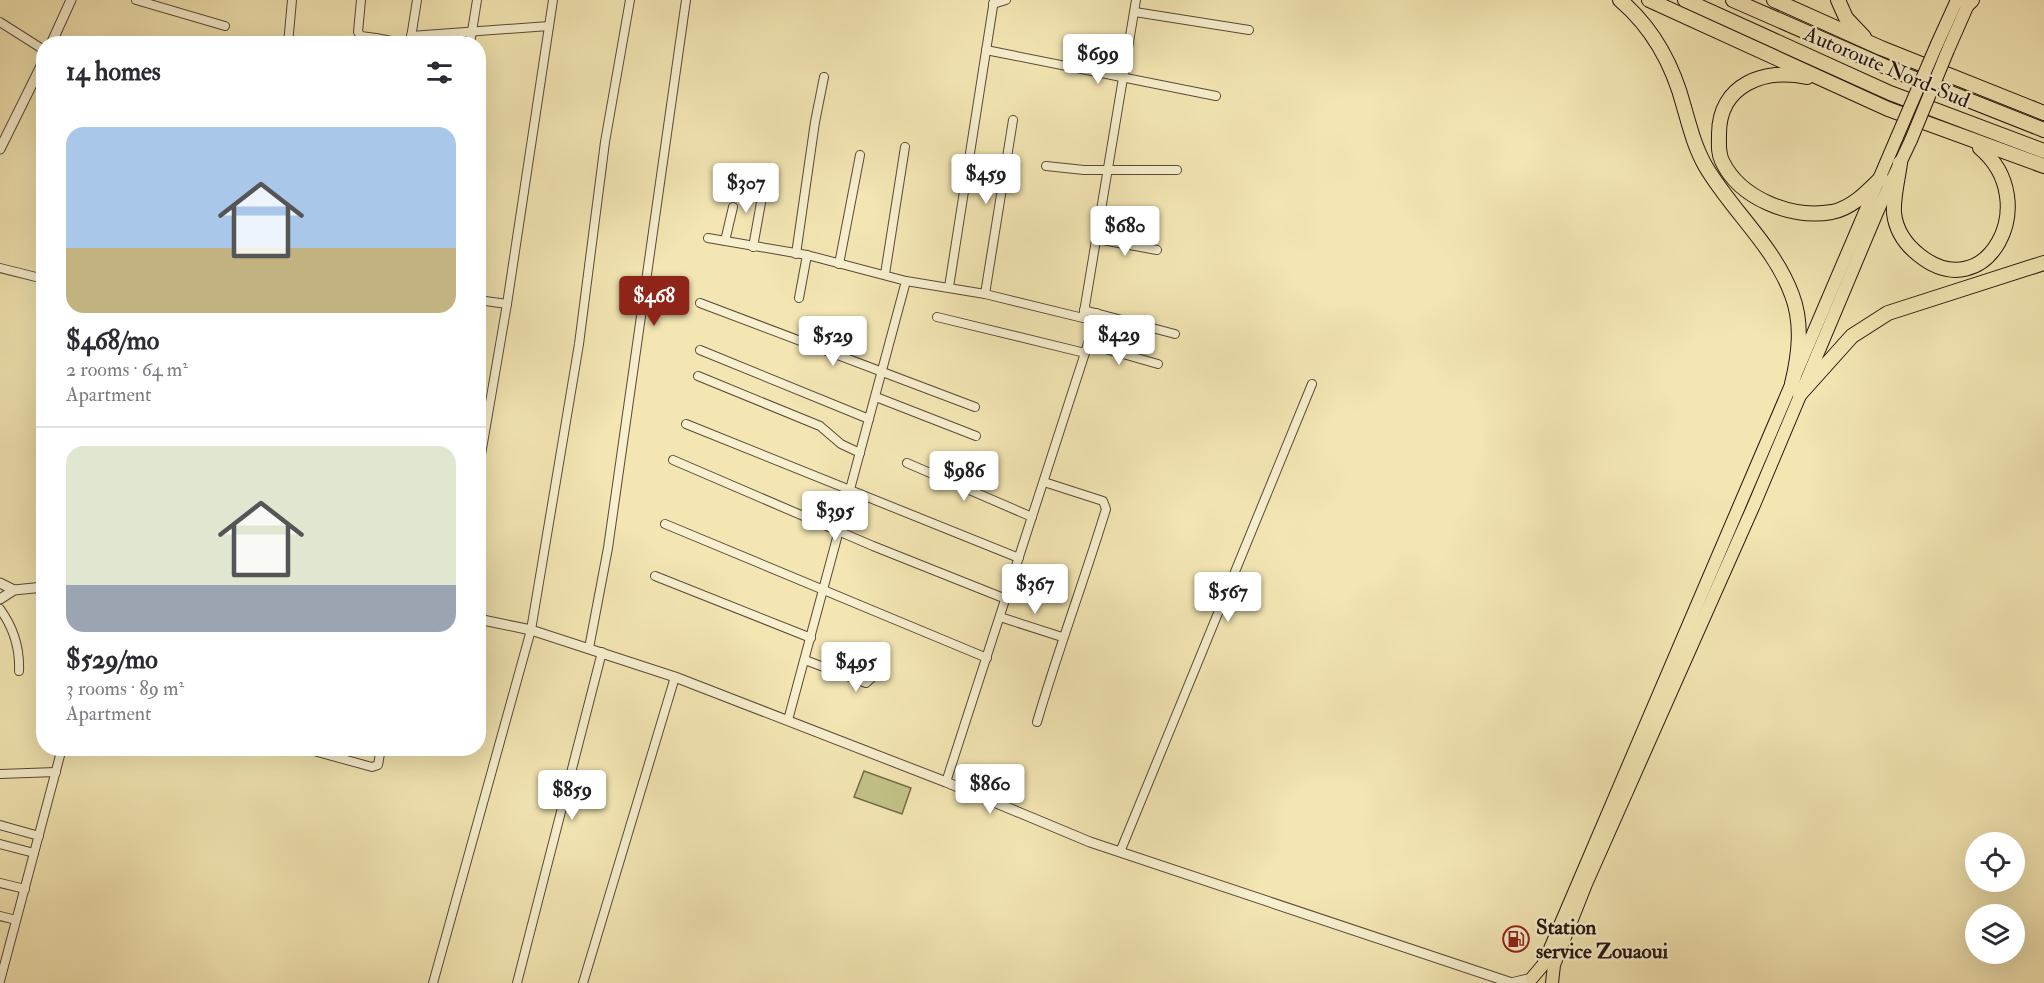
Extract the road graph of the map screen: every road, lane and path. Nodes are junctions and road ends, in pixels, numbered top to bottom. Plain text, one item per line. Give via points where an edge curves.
1 (71, 0) edge
2 (136, 0) edge
3 (292, 0) edge
4 (361, 0) edge
5 (417, 0) edge
6 (477, 0) edge
7 (554, 0) edge
8 (630, 0) edge
9 (686, 0) edge
10 (1006, 0) edge
11 (1136, 0) edge
12 (1620, 0) edge
13 (1649, 0) edge
14 (1685, 0) edge
15 (1733, 0) edge
16 (1774, 0) edge
17 (1838, 0) edge
18 (1964, 1) edge
19 (993, 2) edge
20 (1136, 12) junction
21 (0, 22) edge
22 (225, 26) dead end
23 (549, 26) junction
24 (1249, 30) dead end
25 (472, 33) junction
26 (55, 36) edge
27 (289, 36) edge
28 (361, 36) edge
29 (410, 36) edge
30 (448, 36) edge
31 (471, 36) edge
32 (36, 45) edge
33 (1942, 47) junction
34 (1881, 48) junction
35 (986, 50) junction
36 (36, 76) edge
37 (824, 77) dead end
38 (1124, 77) junction
39 (1856, 94) junction
40 (1216, 96) dead end
41 (2044, 111) edge
42 (1013, 120) dead end
43 (2044, 130) edge
44 (1963, 137) junction
45 (904, 147) dead end
46 (0, 149) edge
47 (2044, 151) edge
48 (860, 154) dead end
49 (1900, 163) junction
50 (1046, 166) dead end
51 (2044, 166) edge
52 (1108, 170) junction
53 (1177, 170) dead end
54 (1881, 178) junction
55 (764, 186) dead end
56 (733, 207) dead end
57 (708, 238) dead end
58 (1097, 239) junction
59 (725, 241) junction
60 (753, 247) junction
61 (1157, 250) dead end
62 (796, 254) junction
63 (807, 255) junction
64 (2044, 263) edge
65 (839, 264) junction
66 (0, 268) edge
67 (885, 274) junction
68 (36, 277) edge
69 (906, 281) junction
70 (949, 287) junction
71 (985, 294) junction
72 (799, 298) dead end
73 (486, 301) edge
74 (700, 303) dead end
75 (507, 304) junction
76 (1084, 310) junction
77 (1097, 313) junction
78 (937, 317) dead end
79 (1083, 318) junction
80 (1094, 322) junction
81 (1175, 334) dead end
82 (1088, 344) junction
83 (699, 350) dead end
84 (1085, 353) junction
85 (1158, 364) dead end
86 (883, 372) junction
87 (698, 376) dead end
88 (1312, 384) dead end
89 (1796, 389) junction
90 (876, 398) junction
91 (975, 407) dead end
92 (869, 419) junction
93 (686, 424) dead end
94 (486, 426) edge
95 (976, 436) dead end
96 (860, 453) junction
97 (673, 460) dead end
98 (906, 463) dead end
99 (1044, 482) junction
100 (851, 489) junction
101 (1032, 517) junction
102 (665, 524) dead end
103 (840, 530) junction
104 (1019, 558) junction
105 (655, 576) dead end
106 (0, 584) edge
107 (36, 588) edge
108 (14, 590) junction
109 (823, 590) junction
110 (0, 599) edge
111 (1006, 599) junction
112 (0, 609) edge
113 (1000, 617) junction
114 (486, 621) edge
115 (531, 630) junction
116 (1062, 637) junction
117 (811, 638) junction
118 (589, 648) junction
119 (602, 652) junction
120 (883, 656) dead end
121 (987, 658) junction
122 (805, 660) junction
123 (19, 671) dead end
124 (675, 677) junction
125 (788, 720) junction
126 (1037, 722) dead end
127 (60, 756) edge
128 (332, 756) edge
129 (380, 756) edge
130 (56, 772) junction
131 (0, 774) edge
132 (946, 782) junction
133 (0, 825) edge
134 (39, 836) junction
135 (0, 844) edge
136 (1120, 852) junction
137 (34, 853) junction
138 (0, 883) edge
139 (25, 889) junction
140 (0, 916) edge
141 (16, 920) junction
142 (2, 965) edge
143 (1528, 980) edge
144 (0, 981) edge
145 (433, 983) edge
146 (517, 983) edge
147 (583, 983) edge
148 (1511, 983) edge
149 (1551, 983) edge

1 - 26 street
2 - 22 street
3 - 27 street
4 - 28 street
5 - 29 street
6 - 25 street
7 - 23 street
8 - 115 street via 605,142 579,344
9 - 118 street via 610,537
10 - 19 street
11 - 20 street
12 - 89 highway via 1661,47 1706,166 1722,193 1764,245 1789,287 1799,328
13 - 39 highway
14 - 47 highway, Autoroute Nord-Sud via 1890,93
15 - 43 highway, Autoroute Nord-Sud via 1895,71
16 - 34 highway
17 - 34 highway via 1857,32
18 - 33 highway
19 - 35 street
20 - 24 street
20 - 38 street
21 - 32 street
23 - 25 street
23 - 75 street
25 - 30 street
25 - 31 street
33 - 49 highway, bridge
33 - 54 highway, bridge
34 - 41 highway
35 - 38 street
35 - 70 street
36 - 46 street
37 - 62 street
38 - 40 street
38 - 52 street
39 - 44 highway
39 - 54 highway via 1795,75 1775,73 1757,78 1731,98 1722,114 1719,151 1741,186 1765,202 1795,210 1833,212 1849,205
42 - 71 street
44 - 49 highway via 2002,165 2017,195 2018,210 2008,241 1989,261 1978,266 1951,269 1929,263 1905,243 1897,229 1894,211
44 - 51 highway
45 - 67 street
48 - 65 street
49 - 89 highway
50 - 52 street
52 - 53 street
52 - 58 street
54 - 89 highway
55 - 60 street
56 - 59 street
57 - 59 street
58 - 61 street
58 - 76 street
59 - 60 street
60 - 62 street
62 - 63 street
63 - 65 street
63 - 72 street
64 - 89 highway via 1888,313 1852,336
65 - 67 street
66 - 68 street
67 - 69 street
69 - 70 street
69 - 86 street
70 - 71 street
71 - 79 street
73 - 75 street
74 - 86 street
75 - 94 street
76 - 77 street
76 - 79 street
77 - 80 street
77 - 81 street
78 - 84 street
79 - 80 street
80 - 82 street
82 - 84 street
82 - 85 street
83 - 92 street
84 - 99 street
86 - 90 street
86 - 91 street
87 - 96 street via 820,426 841,444
88 - 136 street
89 - 143 highway via 1543,965
89 - 149 highway via 1754,505 1586,884 1554,965
90 - 92 street
90 - 95 street
92 - 96 street
93 - 100 street
96 - 100 street
97 - 103 street
98 - 101 street
99 - 101 street
99 - 116 street via 1103,501 1106,509
100 - 103 street
100 - 104 street
101 - 104 street
102 - 109 street
103 - 109 street
103 - 111 street
104 - 111 street
105 - 117 street
106 - 108 street
107 - 108 street
108 - 110 street
109 - 117 street
109 - 121 street
111 - 113 street
112 - 123 street via 10,623 20,658
113 - 116 street
113 - 121 street
114 - 115 street
115 - 118 street
115 - 145 street
116 - 126 street
117 - 122 street
118 - 119 street
119 - 124 street
119 - 146 street
120 - 122 street via 877,673 866,683
121 - 132 street
122 - 125 street
124 - 125 street
124 - 147 street
125 - 132 street
127 - 130 street
128 - 129 street via 372,767 378,765
130 - 131 street
130 - 134 street
132 - 136 street
133 - 134 street
134 - 137 street
135 - 137 street
136 - 148 street
137 - 139 street
138 - 139 street
139 - 141 street
140 - 141 street
141 - 142 street
142 - 144 street
143 - 148 street
143 - 149 highway via 1541,977

